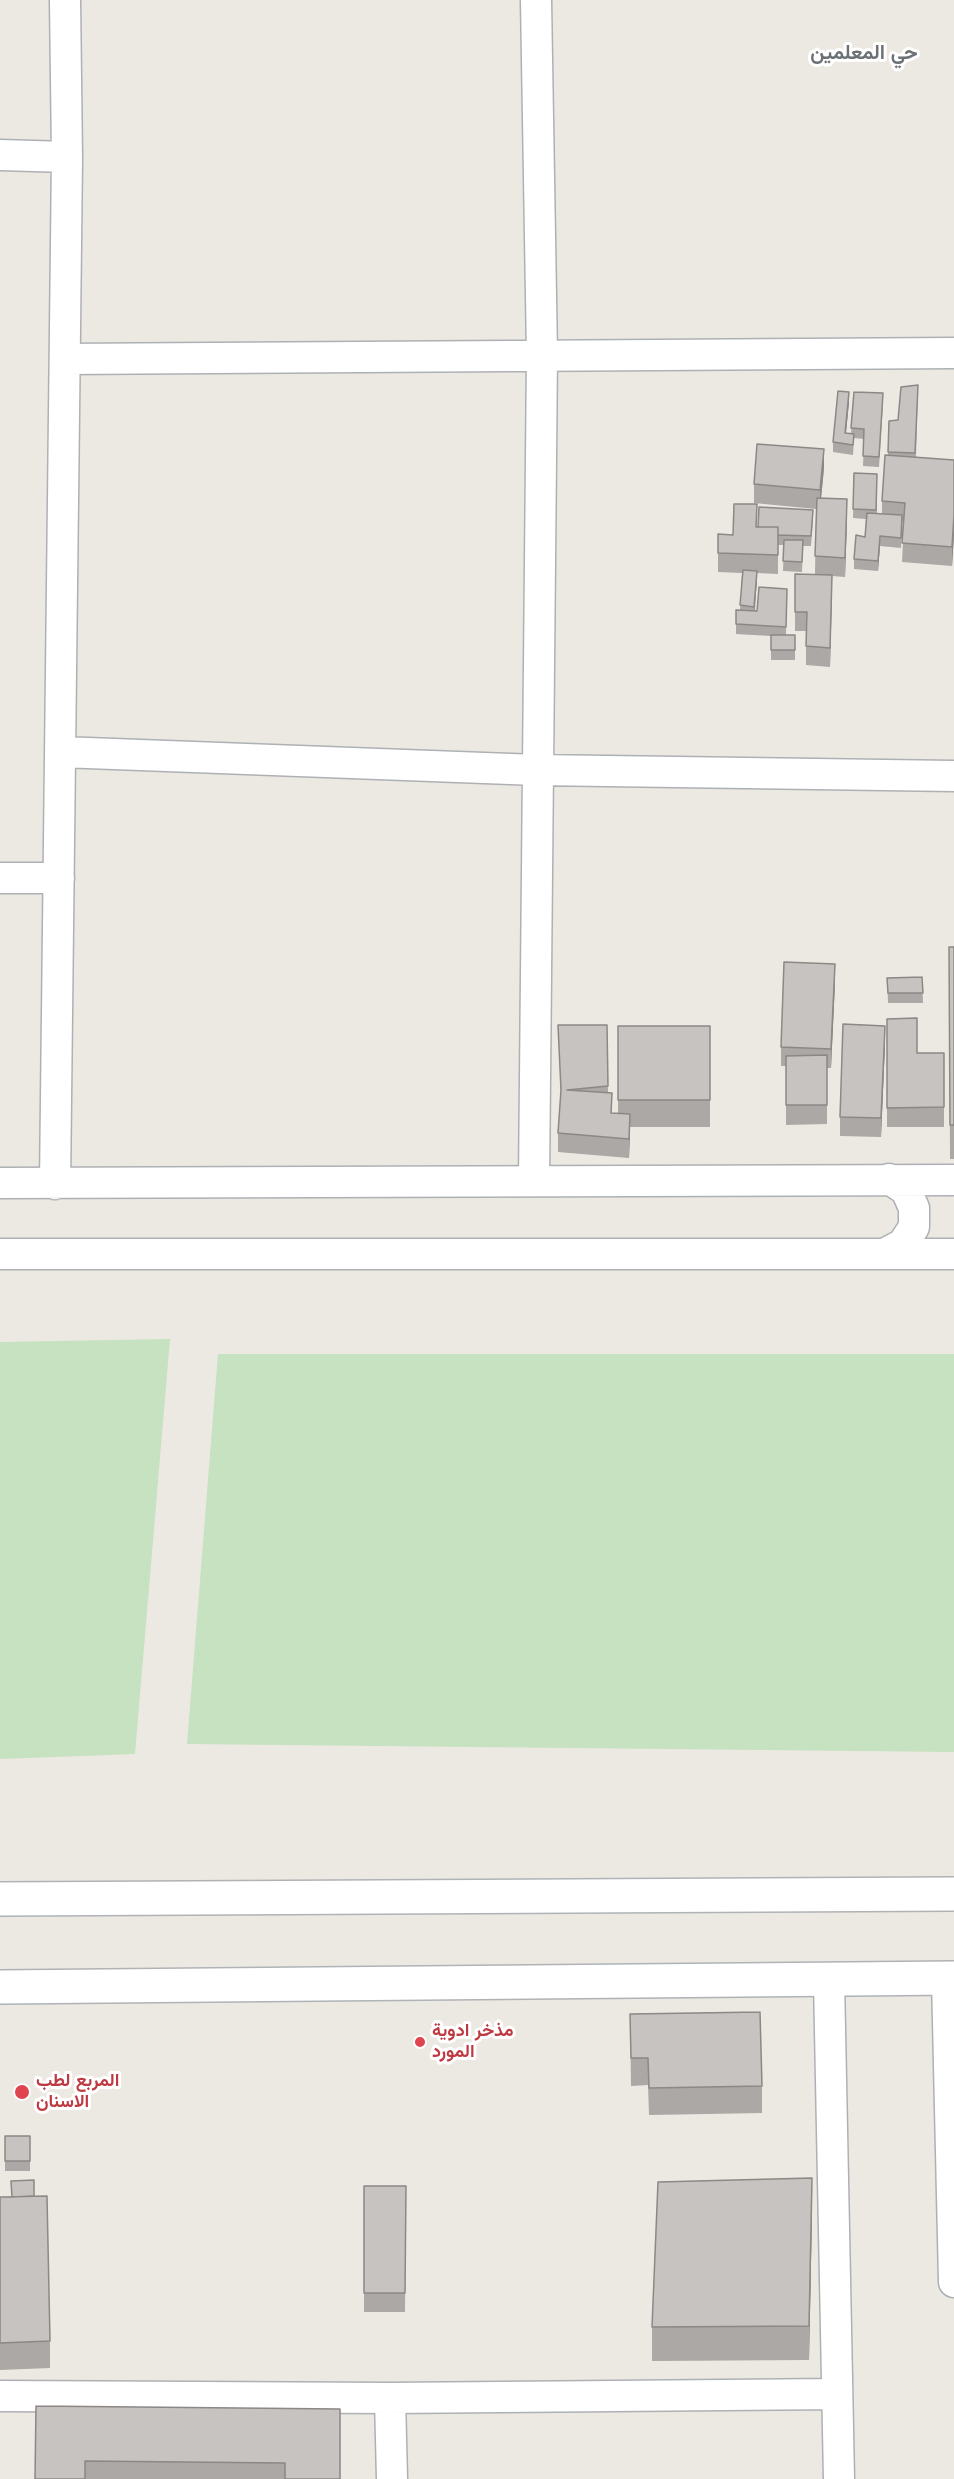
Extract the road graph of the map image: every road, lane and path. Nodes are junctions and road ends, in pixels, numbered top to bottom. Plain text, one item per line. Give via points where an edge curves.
1 (65, 0) edge
2 (536, 0) edge
3 (0, 155) edge
4 (67, 157) junction
5 (954, 353) edge
6 (542, 354) junction
7 (65, 359) junction
8 (62, 752) junction
9 (537, 770) junction
10 (954, 776) edge
11 (0, 878) edge
12 (59, 878) junction
13 (889, 1179) junction
14 (534, 1180) junction
15 (954, 1180) edge
16 (0, 1183) edge
17 (55, 1184) junction
18 (886, 1253) junction
19 (0, 1254) edge
20 (954, 1254) edge
21 (954, 1894) edge
22 (0, 1899) edge
23 (950, 1978) edge
24 (829, 1980) junction
25 (0, 1987) edge
26 (954, 2282) edge
27 (836, 2394) junction
28 (0, 2396) edge
29 (390, 2398) junction
30 (392, 2479) edge
31 (839, 2479) edge

1 - 4 street
2 - 6 street
3 - 4 street
4 - 7 street
5 - 6 street
6 - 7 street
6 - 9 street
7 - 8 street
8 - 9 street
8 - 12 street
9 - 10 street
9 - 14 street
11 - 12 street
12 - 17 street
13 - 14 street
13 - 15 street
13 - 18 street via 906,1190 914,1208 914,1227 903,1244
14 - 17 street
16 - 17 street
18 - 19 street
18 - 20 street
21 - 22 main road
23 - 24 main road
23 - 26 street
24 - 25 main road
24 - 27 street
27 - 29 street
27 - 31 street
28 - 29 street
29 - 30 street

